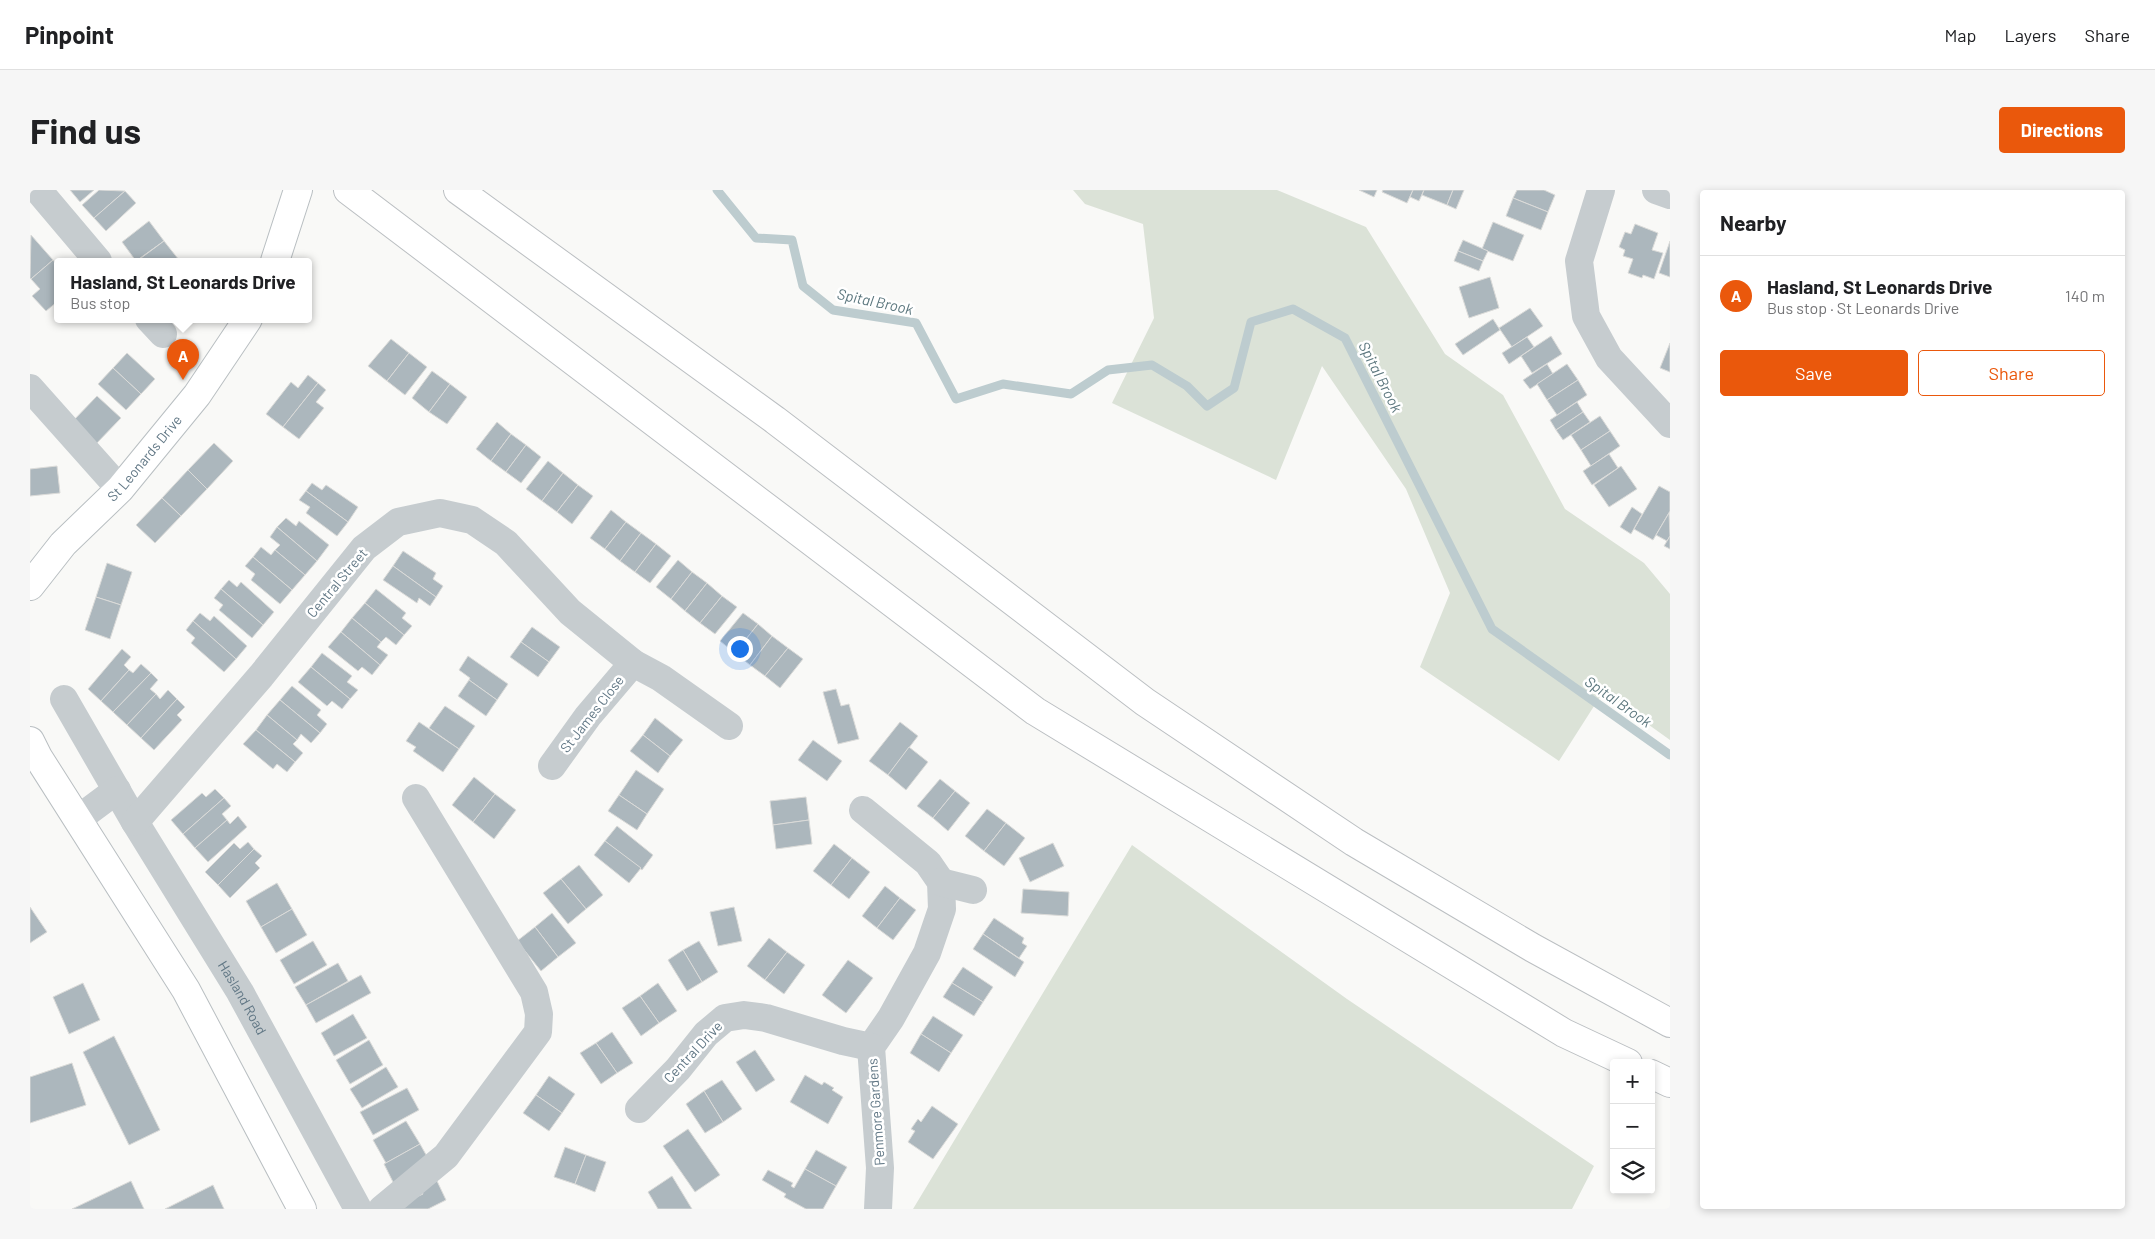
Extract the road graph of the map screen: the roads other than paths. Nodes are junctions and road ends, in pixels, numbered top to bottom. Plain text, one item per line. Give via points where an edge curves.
1 (38, 190) edge
2 (298, 190) edge
3 (348, 190) edge
4 (458, 190) edge
5 (1602, 190) edge
6 (1656, 190) edge
7 (1670, 194) edge
8 (279, 251) edge
9 (95, 258) edge
10 (245, 323) edge
11 (30, 388) edge
12 (1670, 424) edge
13 (120, 488) junction
14 (30, 586) edge
15 (634, 663) junction
16 (64, 699) dead end
17 (729, 726) dead end
18 (32, 754) edge
19 (552, 766) dead end
20 (117, 790) junction
21 (416, 798) dead end
22 (863, 810) dead end
23 (78, 819) junction
24 (135, 822) junction
25 (941, 882) junction
26 (973, 890) dead end
27 (1670, 1023) edge
28 (872, 1047) junction
29 (1620, 1059) edge
30 (1655, 1076) edge
31 (1670, 1083) edge
32 (639, 1109) dead end
33 (302, 1209) edge
34 (358, 1209) edge
35 (382, 1209) edge
36 (878, 1209) edge

1 - 9 street
2 - 8 main road
3 - 29 main road via 1035,711 1564,1032
4 - 27 main road via 775,420 1144,702 1354,842 1533,948
5 - 12 street via 1579,261 1586,316 1609,358
6 - 7 street
10 - 13 main road, St Leonards Drive via 197,395
11 - 13 street
13 - 14 main road, St Leonards Drive via 63,544
15 - 17 street, Central Street
15 - 19 street, St James Close via 588,716
15 - 24 street, Central Street via 570,612 506,542 472,520 440,513 398,522 364,548 262,676
16 - 20 street, Hasland Road
18 - 23 main road
20 - 23 street
20 - 24 street, Hasland Road
21 - 35 street via 534,992 539,1014 538,1032 446,1156
22 - 25 street via 928,863
23 - 33 main road via 186,990
24 - 34 street, Hasland Road via 240,992
25 - 26 street
25 - 28 street, Penmore Gardens via 942,909 927,953
28 - 32 street, Central Drive via 766,1018 744,1014 725,1018 706,1034
28 - 36 street, Penmore Gardens via 880,1168
30 - 31 main road

